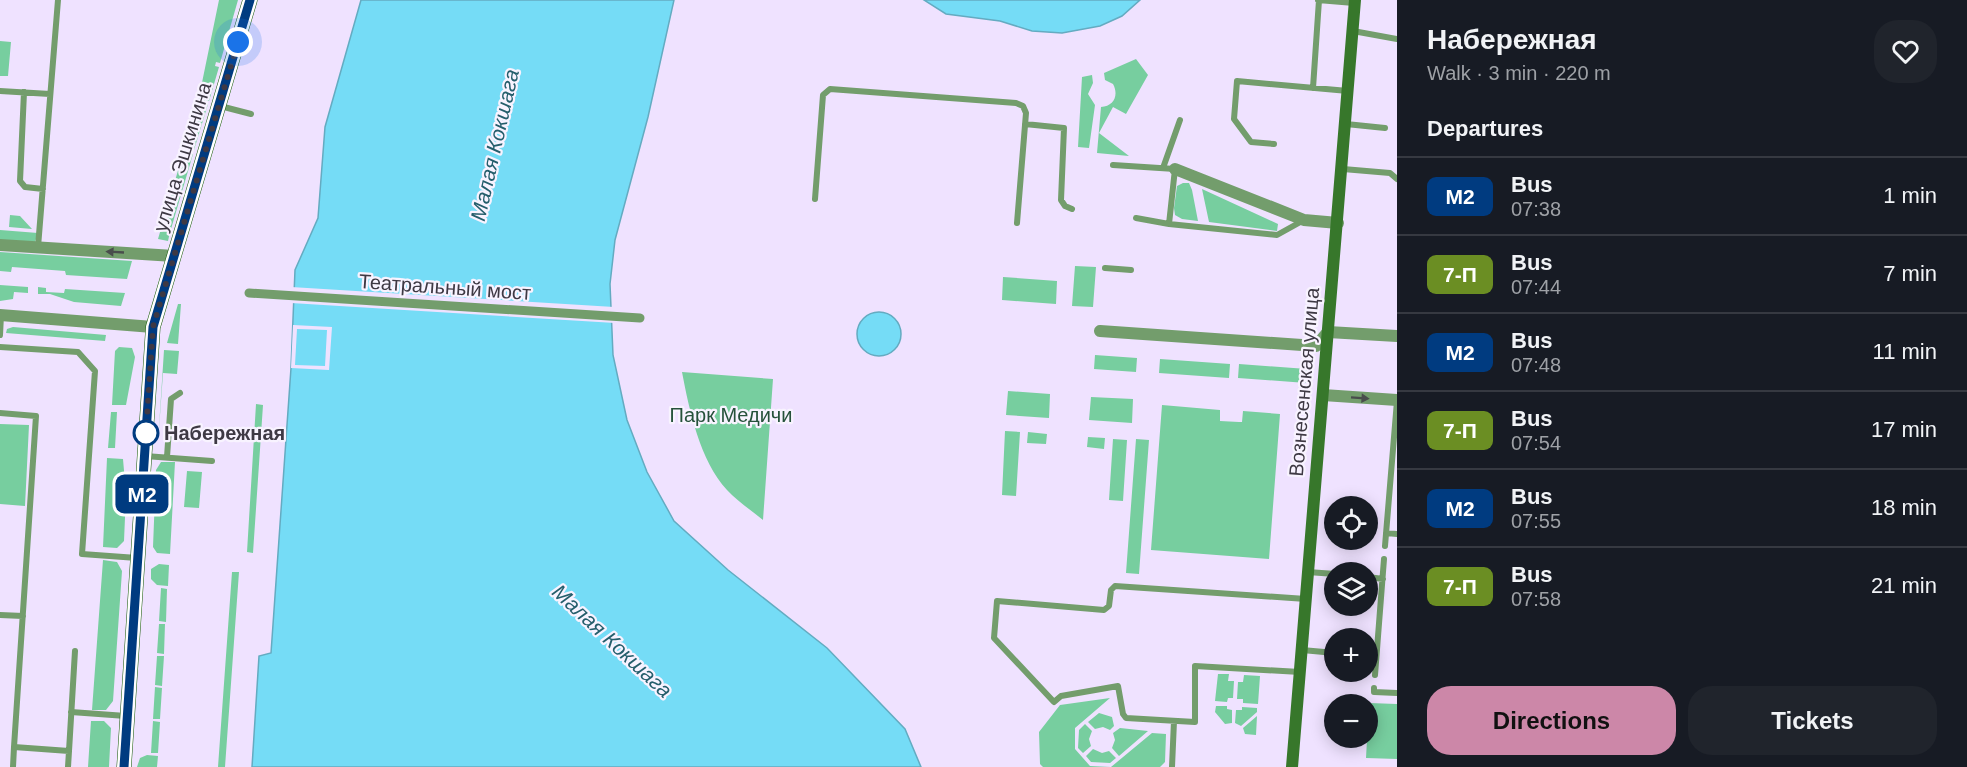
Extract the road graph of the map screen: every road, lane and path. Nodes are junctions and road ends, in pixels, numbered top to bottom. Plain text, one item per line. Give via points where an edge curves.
1 (58, 0) edge
2 (250, 0) edge
3 (1319, 0) edge
4 (1355, 2) edge
5 (1353, 32) junction
6 (1397, 39) edge
7 (1313, 88) junction
8 (0, 91) edge
9 (1349, 91) junction
10 (24, 92) junction
11 (50, 94) junction
12 (219, 105) junction
13 (251, 114) dead end
14 (1180, 120) dead end
15 (1025, 124) junction
16 (1346, 124) junction
17 (1385, 128) dead end
18 (1274, 144) dead end
19 (1113, 165) dead end
20 (1169, 169) junction
21 (1343, 169) junction
22 (1397, 179) edge
23 (43, 189) junction
24 (815, 199) dead end
25 (1072, 209) dead end
26 (1136, 218) dead end
27 (1304, 220) junction
28 (1017, 223) dead end
29 (1338, 223) junction
30 (1169, 224) junction
31 (0, 245) edge
32 (38, 248) junction
33 (174, 256) junction
34 (1105, 268) dead end
35 (1131, 270) dead end
36 (249, 293) dead end
37 (1, 315) edge
38 (640, 318) dead end
39 (153, 327) junction
40 (1100, 332) dead end
41 (1328, 332) junction
42 (0, 335) edge
43 (1397, 336) edge
44 (1316, 346) junction
45 (0, 347) edge
46 (1326, 356) junction
47 (180, 393) dead end
48 (1323, 395) junction
49 (1397, 400) edge
50 (0, 413) edge
51 (144, 456) junction
52 (167, 457) junction
53 (212, 461) dead end
54 (1386, 533) junction
55 (1397, 534) edge
56 (1385, 546) dead end
57 (137, 558) junction
58 (1384, 559) dead end
59 (1308, 572) junction
60 (1324, 573) edge
61 (1378, 578) edge
62 (1383, 579) junction
63 (1306, 598) junction
64 (0, 615) edge
65 (23, 616) junction
66 (1378, 633) edge
67 (1302, 650) junction
68 (75, 651) dead end
69 (1324, 652) edge
70 (1300, 672) junction
71 (1374, 688) dead end
72 (1397, 693) edge
73 (71, 712) junction
74 (127, 716) junction
75 (1173, 721) junction
76 (14, 747) junction
77 (69, 751) junction
78 (13, 767) edge
79 (68, 767) edge
80 (124, 767) edge
81 (1172, 767) edge
82 (1292, 767) edge

1 - 11 lane
2 - 12 main road, улица Эшкинина
3 - 4 lane
3 - 7 lane
4 - 5 main road, Вознесенская улица
5 - 6 lane
5 - 9 main road, Вознесенская улица
7 - 9 lane
7 - 18 lane via 1237,81 1234,118 1251,142
8 - 10 lane
9 - 16 main road, Вознесенская улица
10 - 11 lane
10 - 23 lane via 20,181 25,187
11 - 23 lane
12 - 13 lane
12 - 33 main road, улица Эшкинина
14 - 20 lane
15 - 24 lane via 1025,109 1016,103 834,89 824,93
15 - 25 lane via 1064,128 1060,200
15 - 28 lane
16 - 17 lane
16 - 21 main road, Вознесенская улица
19 - 20 lane
20 - 27 street
20 - 30 lane
21 - 22 lane via 1390,173
21 - 29 main road, Вознесенская улица
23 - 32 lane
26 - 30 lane
27 - 29 street
27 - 30 lane via 1277,234
29 - 41 main road, Вознесенская улица
31 - 32 street
33 -> 32 street
33 - 39 main road, улица Эшкинина
34 - 35 lane
36 - 38 street, Театральный мост
37 - 39 street
37 - 42 lane
39 - 51 main road, улица Эшкинина
40 - 44 street
41 - 43 street
41 - 44 street
41 - 46 main road, Вознесенская улица
44 - 46 street
45 - 57 lane via 78,352 95,371 82,554
46 - 48 main road, Вознесенская улица
47 - 52 lane via 173,395 170,403
48 -> 49 street
48 - 59 main road, Вознесенская улица
49 - 54 lane
50 - 65 lane via 36,416
51 - 52 lane
51 - 57 main road, улица Эшкинина
52 - 53 lane
54 - 55 lane
54 - 56 lane
57 - 74 main road, улица Эшкинина
58 - 62 lane
59 - 60 lane
59 - 63 main road, Вознесенская улица
61 - 62 lane
62 - 66 lane
63 - 67 main road, Вознесенская улица
63 - 75 lane via 1115,586 1104,610 997,601 994,638 1054,702 1062,696 1118,686 1126,718
64 - 65 lane
65 - 76 lane
67 - 69 lane
67 - 70 main road, Вознесенская улица
68 - 73 lane
70 - 75 lane via 1195,666 1196,722
70 - 82 main road, Вознесенская улица
71 - 72 lane via 1374,692
73 - 74 lane
73 - 77 lane
74 - 80 main road, улица Эшкинина
75 - 81 lane
76 - 77 lane
76 - 78 lane
77 - 79 lane

